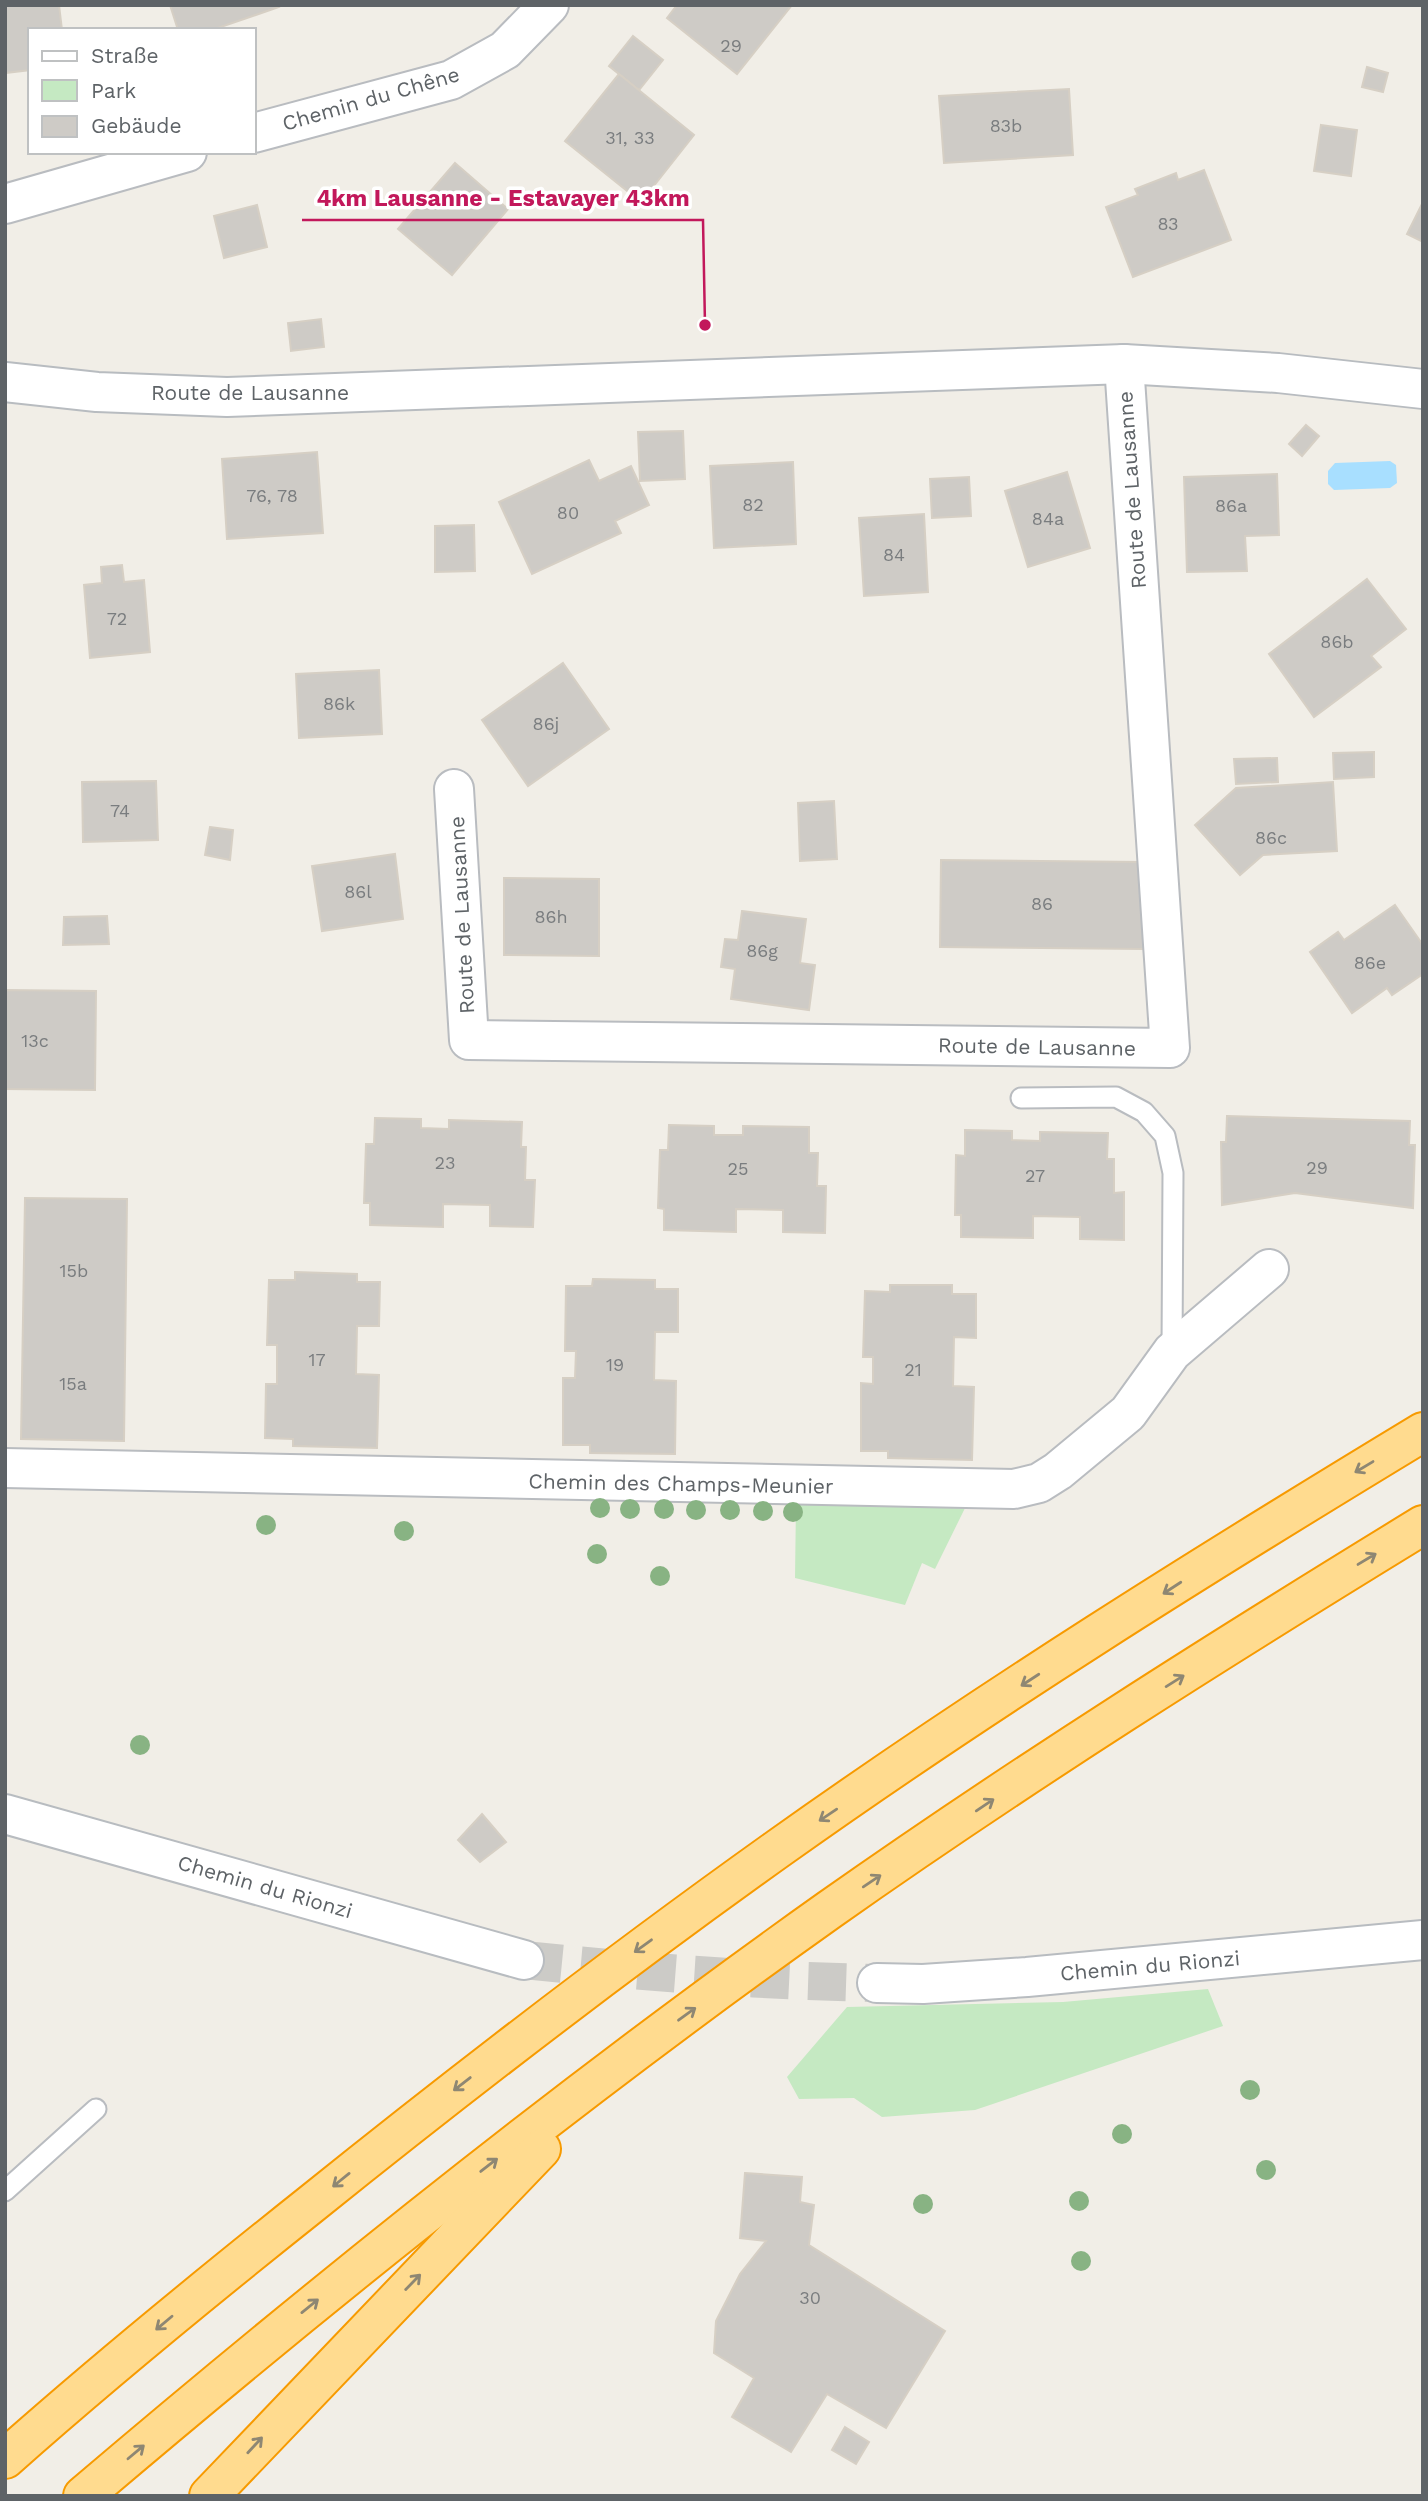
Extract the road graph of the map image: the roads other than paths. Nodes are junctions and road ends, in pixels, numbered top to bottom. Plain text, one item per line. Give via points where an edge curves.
1 (549, 5) edge
2 (256, 132) edge
3 (180, 154) edge
4 (5, 204) edge
5 (1124, 364) junction
6 (5, 382) edge
7 (1423, 389) edge
8 (454, 789) dead end
9 (1021, 1098) dead end
10 (1269, 1269) dead end
11 (1172, 1352) junction
12 (1423, 1432) edge
13 (5, 1468) edge
14 (1423, 1525) edge
15 (5, 1814) edge
16 (1423, 1940) edge
17 (524, 1960) tunnel mouth
18 (877, 1983) tunnel mouth
19 (632, 2055) junction
20 (96, 2109) dead end
21 (5, 2191) edge
22 (5, 2459) edge
23 (83, 2496) edge
24 (209, 2496) edge

1 - 2 street, Chemin du Chêne via 505,50 452,80
3 - 4 street
5 - 6 street, Route de Lausanne via 227,397 97,392
5 - 7 street, Route de Lausanne via 1278,373
5 - 8 street, Route de Lausanne via 1170,1048 469,1040
9 - 11 lane via 1116,1097 1144,1112 1165,1136 1173,1173
10 - 11 street, Chemin des Champs-Meunier
11 - 13 street, Chemin des Champs-Meunier via 1128,1413 1048,1477 1014,1489
12 -> 22 highway via 997,1701 783,1845 617,1965 214,2281
19 -> 14 highway via 928,1843
15 - 17 street, Chemin du Rionzi
16 - 18 street, Chemin du Rionzi via 1027,1977
23 -> 19 highway via 255,2350
24 -> 19 highway
20 - 21 lane

